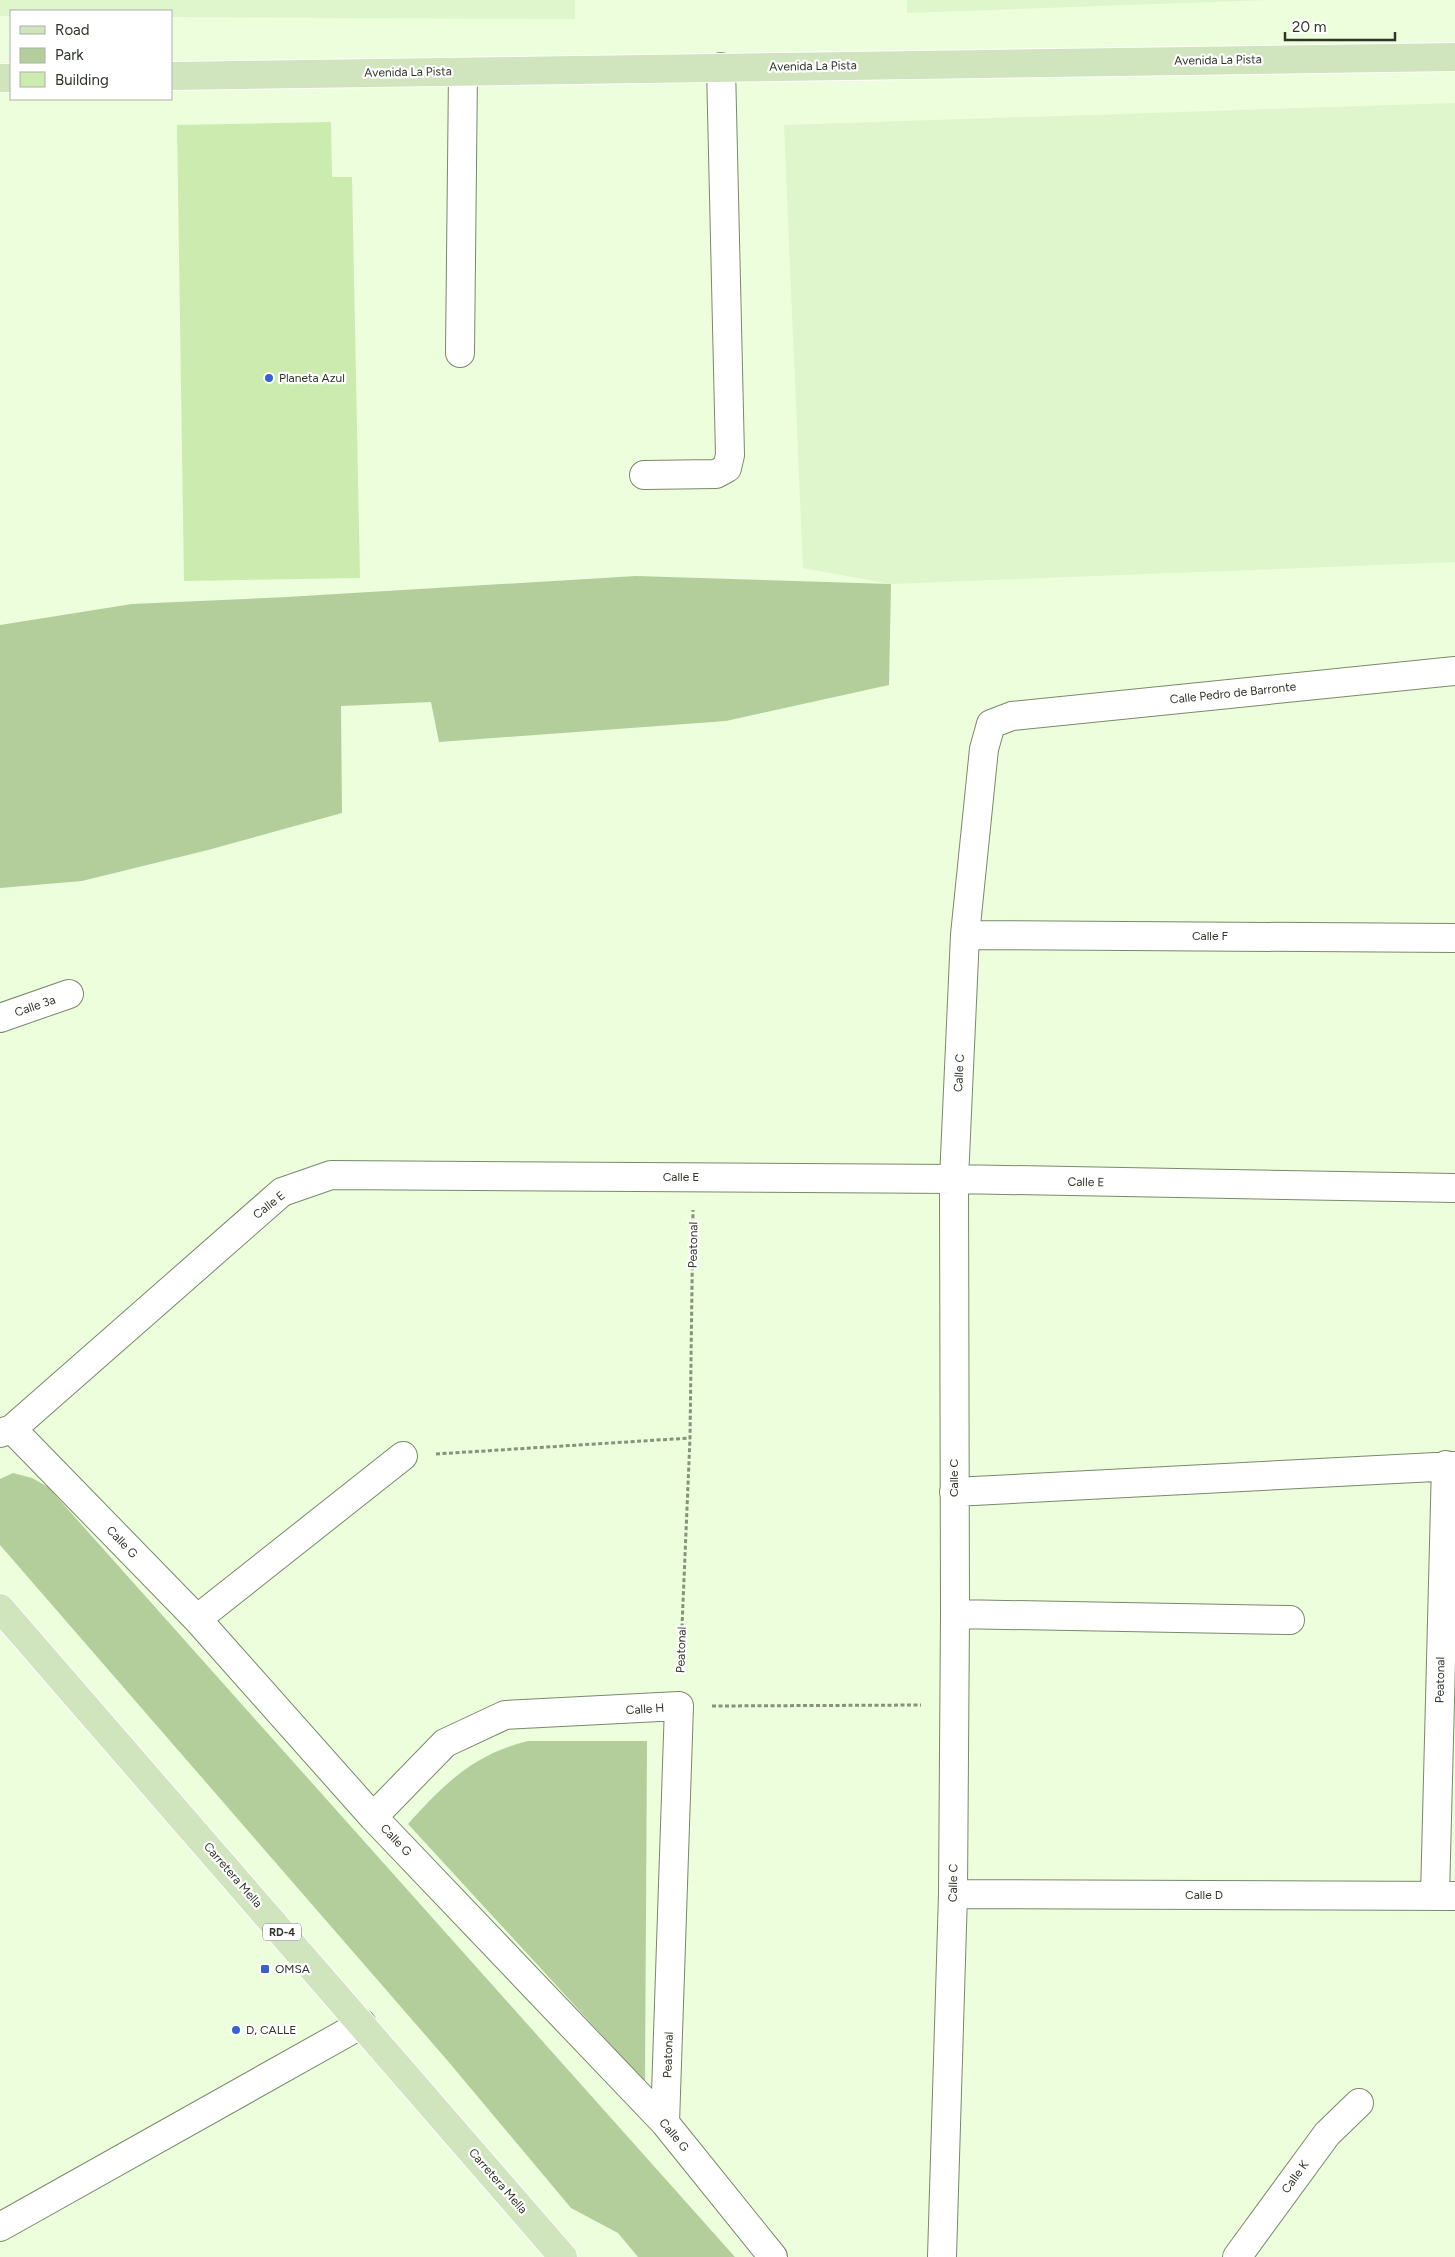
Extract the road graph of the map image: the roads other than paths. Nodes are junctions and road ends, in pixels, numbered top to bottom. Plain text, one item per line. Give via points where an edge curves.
1 (1455, 56) edge
2 (721, 68) junction
3 (464, 72) junction
4 (172, 76) edge
5 (460, 353) dead end
6 (644, 475) dead end
7 (1455, 671) edge
8 (1012, 716) joint
9 (965, 935) junction
10 (1455, 938) edge
11 (69, 994) dead end
12 (0, 1018) edge
13 (954, 1179) junction
14 (1455, 1188) edge
15 (6, 1431) edge
16 (403, 1456) road end
17 (1451, 1465) edge
18 (954, 1492) junction
19 (0, 1608) edge
20 (955, 1614) junction
21 (197, 1619) junction
22 (1290, 1620) dead end
23 (679, 1706) joint
24 (373, 1817) junction
25 (953, 1894) junction
26 (1445, 1896) edge
27 (362, 2024) junction
28 (1359, 2102) dead end
29 (666, 2123) junction
30 (0, 2227) edge
31 (563, 2257) edge
32 (774, 2257) edge
33 (942, 2257) edge
34 (1237, 2257) edge

1 - 2 main road, Avenida La Pista
2 - 3 main road, Avenida La Pista
2 - 6 street via 730,455 727,468 716,474
3 - 4 main road, Avenida La Pista
3 - 5 street
7 - 8 street, Calle Pedro de Barronte
8 - 9 street, Calle C via 991,724 984,749
9 - 10 street, Calle F
9 - 13 street, Calle C
11 - 12 street, Calle 3a
13 - 14 street, Calle E
13 - 15 street, Calle E via 331,1175 282,1192
13 - 18 street, Calle C
15 - 21 street, Calle G
16 - 21 street
17 - 18 street
17 - 26 street, Peatonal
18 - 20 street, Calle C
19 - 27 main road, Carretera Mella / RD-4
20 - 22 street
20 - 25 street, Calle C
21 - 24 street, Calle G
23 - 24 street, Calle H via 505,1715 445,1743
23 - 29 street, Peatonal
24 - 29 street, Calle G
25 - 26 street, Calle D
25 - 33 street, Calle C
27 - 30 street
27 - 31 main road, Carretera Mella / RD-4
28 - 34 street, Calle K via 1327,2134
29 - 32 street, Calle G

